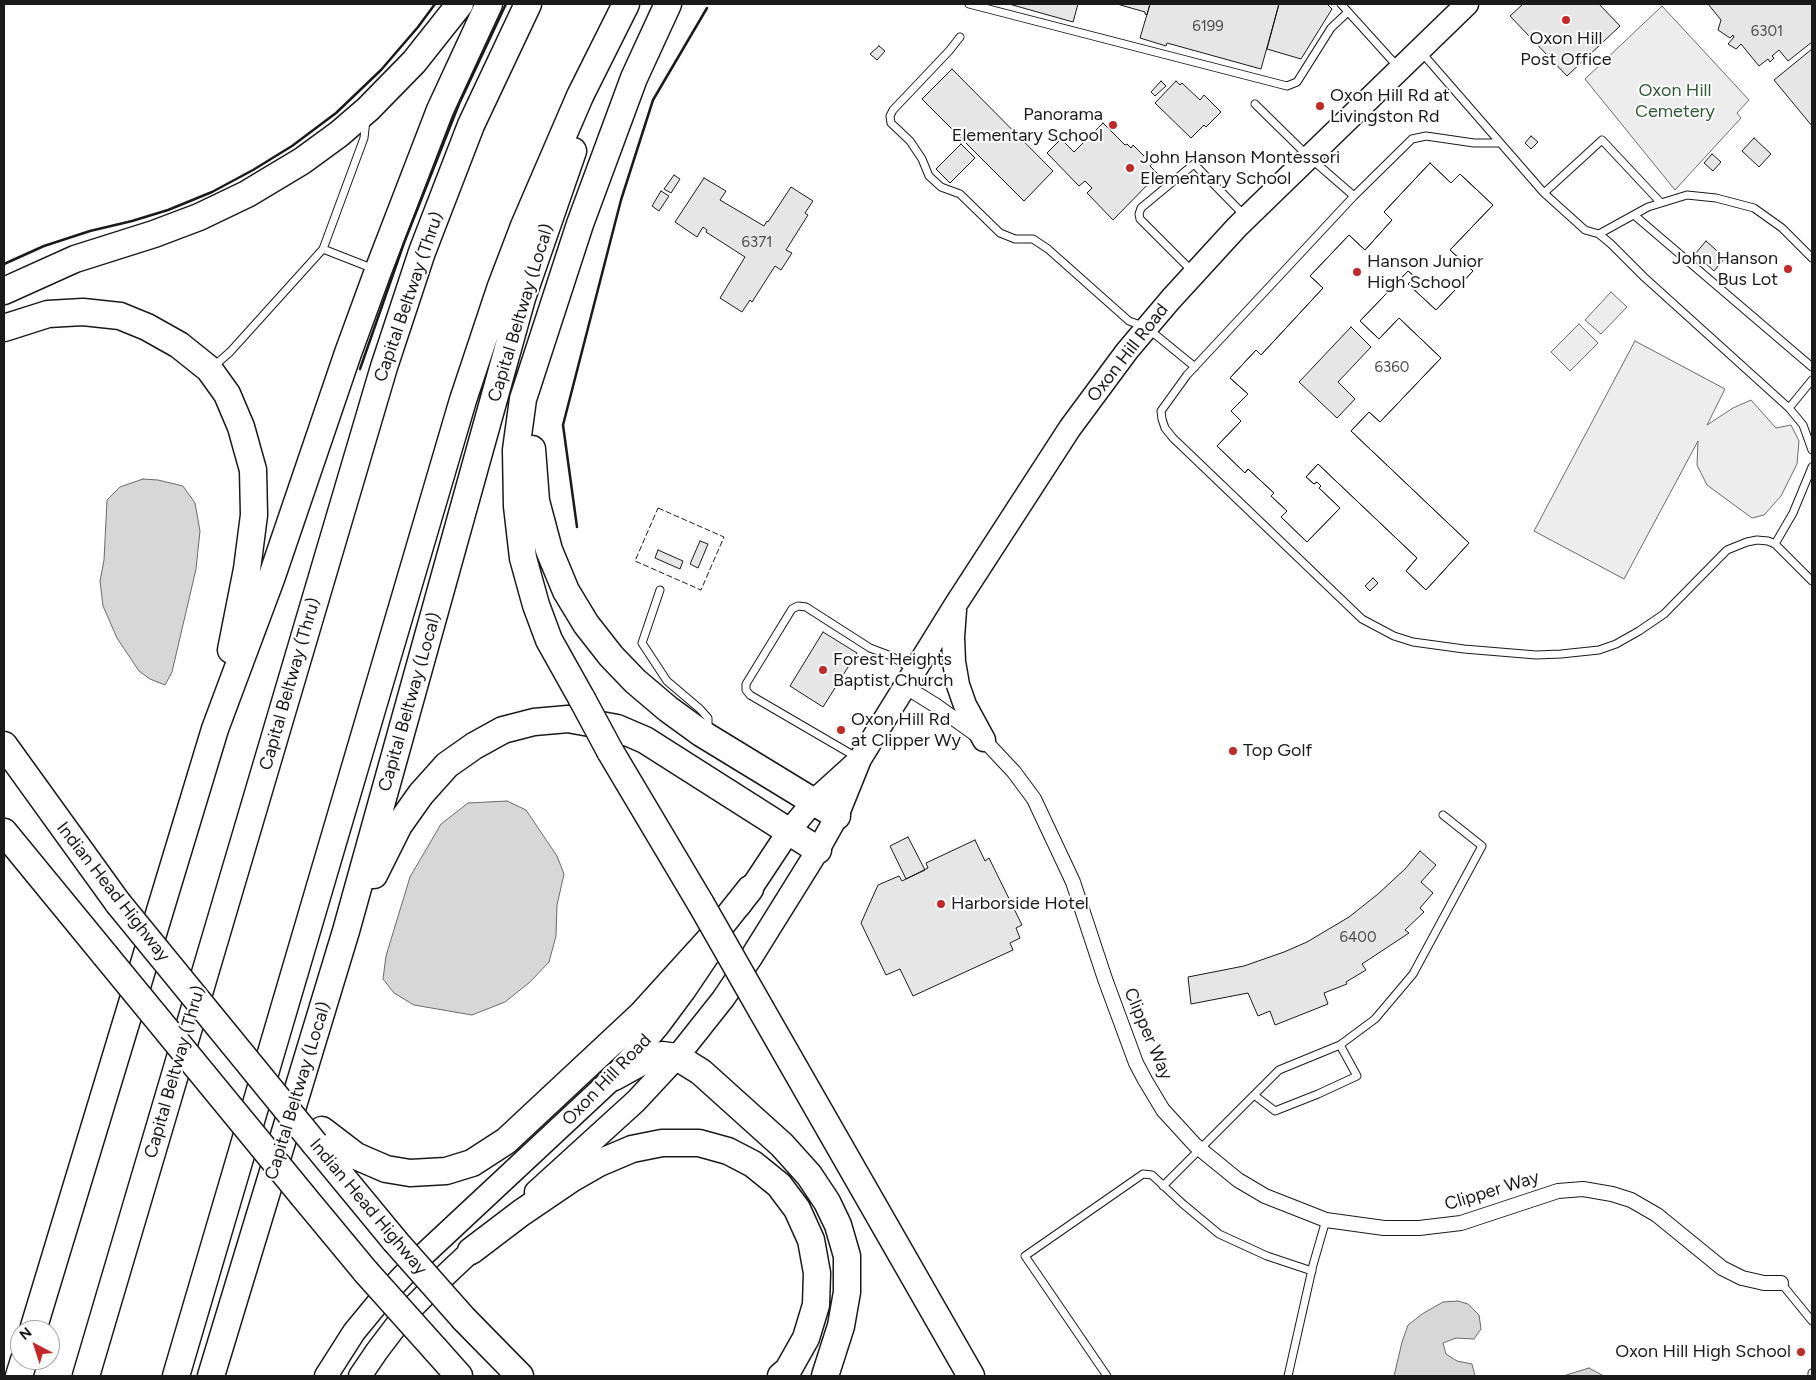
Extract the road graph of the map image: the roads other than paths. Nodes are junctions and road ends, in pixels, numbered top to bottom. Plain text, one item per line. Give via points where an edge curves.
1 (460, 4) edge
2 (489, 4) edge
3 (528, 4) edge
4 (626, 4) edge
5 (668, 4) edge
6 (969, 4) edge
7 (1340, 4) edge
8 (1467, 4) edge
9 (1348, 12) junction
10 (613, 30) junction
11 (960, 37) dead end
12 (1419, 50) junction
13 (1400, 70) junction
14 (1255, 104) dead end
15 (368, 108) junction
16 (1500, 143) junction
17 (1309, 157) junction
18 (1544, 193) junction
19 (1354, 196) junction
20 (1661, 203) junction
21 (1634, 215) junction
22 (1246, 218) junction
23 (1599, 234) junction
24 (323, 249) junction
25 (1812, 258) edge
26 (378, 271) junction
27 (1194, 274) junction
28 (4, 290) edge
29 (550, 312) junction
30 (1146, 327) junction
31 (4, 328) edge
32 (1195, 367) junction
33 (1812, 367) edge
34 (209, 369) junction
35 (1812, 380) edge
36 (1789, 408) junction
37 (1812, 450) edge
38 (1812, 467) edge
39 (1774, 544) junction
40 (1812, 581) edge
41 (660, 590) dead end
42 (956, 604) junction
43 (911, 679) junction
44 (214, 729) junction
45 (708, 737) junction
46 (984, 740) junction
47 (4, 745) edge
48 (860, 759) junction
49 (814, 801) junction
50 (1443, 815) dead end
51 (837, 816) junction
52 (789, 831) junction
53 (4, 832) edge
54 (818, 850) junction
55 (750, 889) junction
56 (346, 931) junction
57 (1340, 1045) junction
58 (677, 1057) junction
59 (614, 1077) junction
60 (1254, 1095) junction
61 (318, 1137) junction
62 (1199, 1149) junction
63 (1163, 1186) junction
64 (1326, 1220) junction
65 (470, 1251) junction
66 (1312, 1271) junction
67 (1781, 1283) joint
68 (36, 1320) edge
69 (1812, 1322) edge
70 (513, 1368) edge
71 (86, 1376) edge
72 (176, 1376) edge
73 (211, 1376) edge
74 (326, 1376) edge
75 (360, 1376) edge
76 (460, 1376) edge
77 (536, 1376) edge
78 (781, 1376) edge
79 (825, 1376) edge
80 (971, 1376) edge
81 (1107, 1376) edge
82 (1288, 1376) edge

1 - 15 highway via 414,62
2 - 26 highway via 440,110
3 - 71 highway, Capital Beltway (Thru) via 471,125 422,252 384,368
4 - 10 highway
5 - 29 highway via 634,78
6 - 9 lane via 1287,86 1297,82 1331,28
7 - 9 lane
8 - 12 main road, Oxon Hill Road
9 - 13 lane
10 - 56 highway, Capital Beltway (Local) via 602,75 522,298
10 - 72 highway via 580,96 524,226 466,391
11 - 30 lane via 893,110 891,123 910,141 929,176 941,187 960,194 1000,232 1015,239 1033,239 1048,249 1129,322
12 - 13 main road, Oxon Hill Road
12 - 16 lane
13 - 17 main road, Oxon Hill Road
14 - 17 lane
15 - 24 lane via 364,138
15 - 28 highway via 302,161 248,194 192,220 75,259
16 - 18 lane
16 - 19 lane via 1426,136 1412,139
17 - 19 lane
17 - 22 main road, Oxon Hill Road
18 - 20 lane via 1602,140
18 - 23 lane via 1585,230
19 - 32 lane
20 - 21 lane
20 - 25 lane via 1688,195 1754,208 1782,228
21 - 23 lane
21 - 33 lane
22 - 27 main road, Oxon Hill Road
22 - 27 lane via 1194,164 1141,208 1140,219
23 - 36 lane
24 - 26 lane
24 - 34 lane via 230,352
26 - 44 highway via 271,579
27 - 30 main road, Oxon Hill Road
29 - 45 highway via 535,402 532,453 536,501 549,550 566,591 611,656 668,709
29 - 80 highway, bridge via 523,399 516,450 517,506 523,558 549,640
30 - 32 lane
30 - 42 main road, Oxon Hill Road via 1070,428
31 - 34 highway via 48,314 83,312 120,316 180,345
32 - 39 lane via 1161,411 1165,428 1362,618 1394,636 1413,642 1536,654 1599,650 1624,640 1664,614 1727,550 1757,540
34 - 44 highway via 227,394 241,428 253,470 254,515 247,569
35 - 36 lane
36 - 37 lane via 1803,424
38 - 39 lane via 1793,513
39 - 40 lane
41 - 45 lane via 642,643 667,681 708,718
42 - 43 main road, Oxon Hill Road
42 - 46 main road via 952,637 956,673 965,705
43 - 46 street, Clipper Way
43 - 48 main road, Oxon Hill Road
43 - 48 lane via 891,656 870,648 806,607 792,609 746,684 746,690
44 - 68 highway
45 - 49 highway
46 - 62 street, Clipper Way via 1014,772 1038,807 1073,882 1136,1063 1163,1110
47 - 61 highway, Indian Head Highway, bridge via 118,903 238,1051
48 - 49 main road, Oxon Hill Road
48 - 51 main road, Oxon Hill Road
49 - 51 highway
49 - 52 main road, Oxon Hill Road
50 - 57 lane via 1482,846 1413,974 1375,1019
51 - 54 main road, Oxon Hill Road
52 - 54 highway
52 - 55 main road, Oxon Hill Road
52 - 56 highway via 667,753 617,728 568,718 534,722 503,730 447,765 399,825
53 - 76 highway, bridge via 366,1272
54 - 58 main road, Oxon Hill Road via 712,1014
55 - 59 main road, Oxon Hill Road via 684,991
55 - 61 highway via 711,938 642,1014 506,1141 472,1163 446,1171 410,1173 386,1169
56 - 73 highway, Capital Beltway (Local)
57 - 60 lane via 1279,1070
57 - 60 lane via 1356,1076 1275,1111
58 - 59 highway via 662,1055 643,1061
58 - 65 main road, Oxon Hill Road via 636,1101
58 - 79 highway via 701,1072 782,1145 828,1202 846,1256 848,1292
59 - 74 main road, Oxon Hill Road via 420,1258 354,1332
60 - 62 lane
61 - 70 highway, Indian Head Highway, bridge via 395,1242
62 - 63 lane
62 - 64 street, Clipper Way via 1238,1180 1265,1196
63 - 66 lane via 1219,1234 1267,1256
63 - 81 lane via 1152,1175 1143,1174 1025,1256
64 - 66 lane
64 - 67 street, Clipper Way via 1384,1228 1461,1223 1558,1191 1583,1189 1631,1200 1735,1275 1764,1283
65 - 75 main road, Oxon Hill Road via 402,1318
65 - 78 highway via 571,1179 632,1149 662,1143 699,1143 728,1151 753,1164 779,1185 797,1209 811,1240 817,1273 816,1305 806,1338 788,1370
66 - 82 lane
67 - 69 lane
70 - 77 highway, Indian Head Highway

